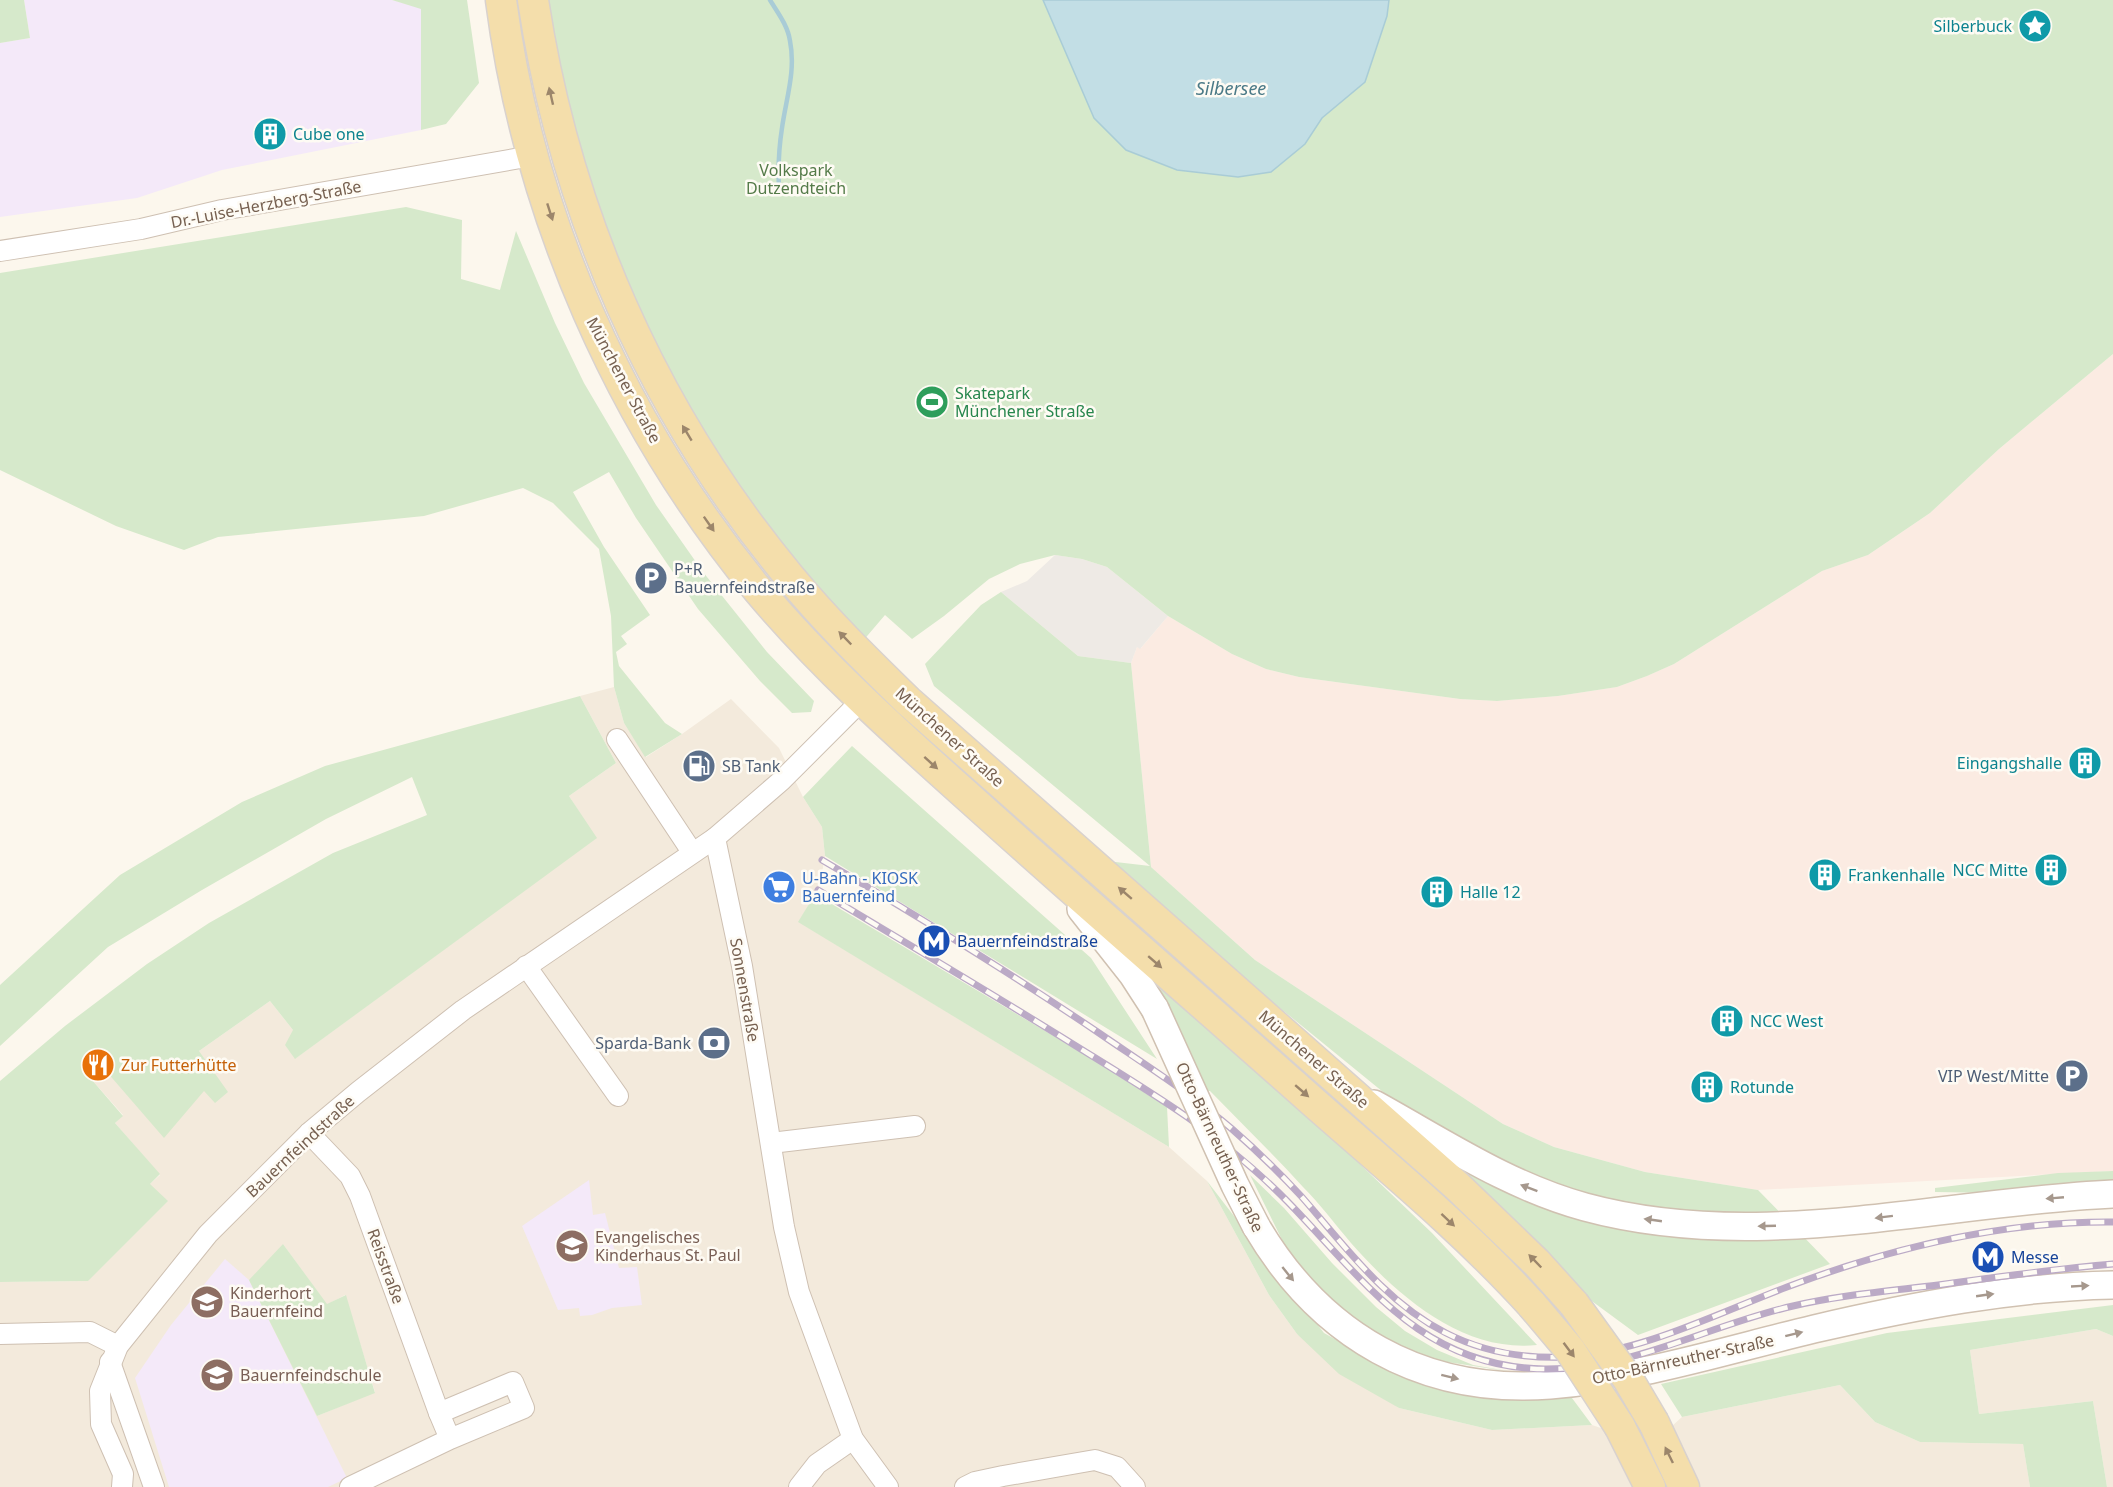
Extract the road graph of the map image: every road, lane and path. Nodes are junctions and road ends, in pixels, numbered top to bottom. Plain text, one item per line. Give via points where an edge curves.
1 (501, 0) edge
2 (533, 0) edge
3 (566, 153) junction
4 (532, 156) junction
5 (0, 251) edge
6 (789, 576) junction
7 (755, 585) junction
8 (886, 679) junction
9 (862, 700) junction
10 (616, 739) dead end
11 (715, 838) junction
12 (692, 852) junction
13 (1048, 868) junction
14 (526, 966) junction
15 (1347, 1089) junction
16 (618, 1096) dead end
17 (915, 1126) dead end
18 (309, 1133) junction
19 (771, 1143) junction
20 (2113, 1194) edge
21 (2113, 1285) edge
22 (0, 1334) edge
23 (114, 1354) junction
24 (439, 1413) junction
25 (853, 1438) junction
26 (450, 1439) junction
27 (122, 1487) edge
28 (154, 1487) edge
29 (350, 1487) edge
30 (799, 1487) edge
31 (888, 1487) edge
32 (965, 1487) edge
33 (1135, 1487) edge
34 (1650, 1487) edge
35 (1684, 1487) edge

1 - 4 main road, Münchener Straße via 514,81
3 -> 2 main road, Münchener Straße
3 - 4 main road
6 -> 3 main road, Münchener Straße via 717,480 659,384 602,260
4 - 5 street, Dr.-Luise-Herzberg-Straße via 222,210 141,229
4 -> 7 main road, Münchener Straße via 576,284 632,401 693,501
6 - 7 main road via 778,586
8 -> 6 main road, Münchener Straße
7 - 9 main road, Münchener Straße via 802,640
8 - 9 main road, Münchener Straße
15 -> 8 main road, Münchener Straße
9 - 11 street, Bauernfeindstraße via 781,781
9 -> 13 main road, Münchener Straße
10 - 12 street
11 - 12 street, Bauernfeindstraße
11 - 19 street, Sonnenstraße via 742,966
12 - 14 street, Bauernfeindstraße
13 -> 21 main road, Otto-Bärnreuther-Straße, bridge via 1122,960 1155,1009 1235,1185 1280,1264 1308,1297 1360,1339 1425,1370 1498,1385 1549,1385 1630,1373 1868,1316 1958,1299 2046,1288
13 -> 34 main road, Münchener Straße, bridge via 1424,1198 1492,1263 1570,1350 1620,1427
14 - 16 street
14 - 18 street, Bauernfeindstraße via 415,1047
20 -> 15 main road via 1823,1223 1737,1226 1665,1222 1584,1207 1516,1182
35 -> 15 main road, Münchener Straße, bridge via 1628,1379 1574,1304 1479,1206
17 - 19 street
18 - 23 street, Bauernfeindstraße via 208,1234
18 - 24 street, Reisstraße via 350,1176 360,1196
19 - 25 street, Sonnenstraße via 799,1292
22 - 23 street via 90,1332
23 - 27 street, Bauernfeindstraße via 100,1391 100,1424 123,1474
23 - 28 street
24 - 26 street, Reisstraße
24 - 26 street via 513,1382 517,1390 524,1408
25 - 30 street via 817,1464
25 - 31 street, Sonnenstraße
26 - 29 street
32 - 33 street via 1003,1476 1095,1460 1117,1467

